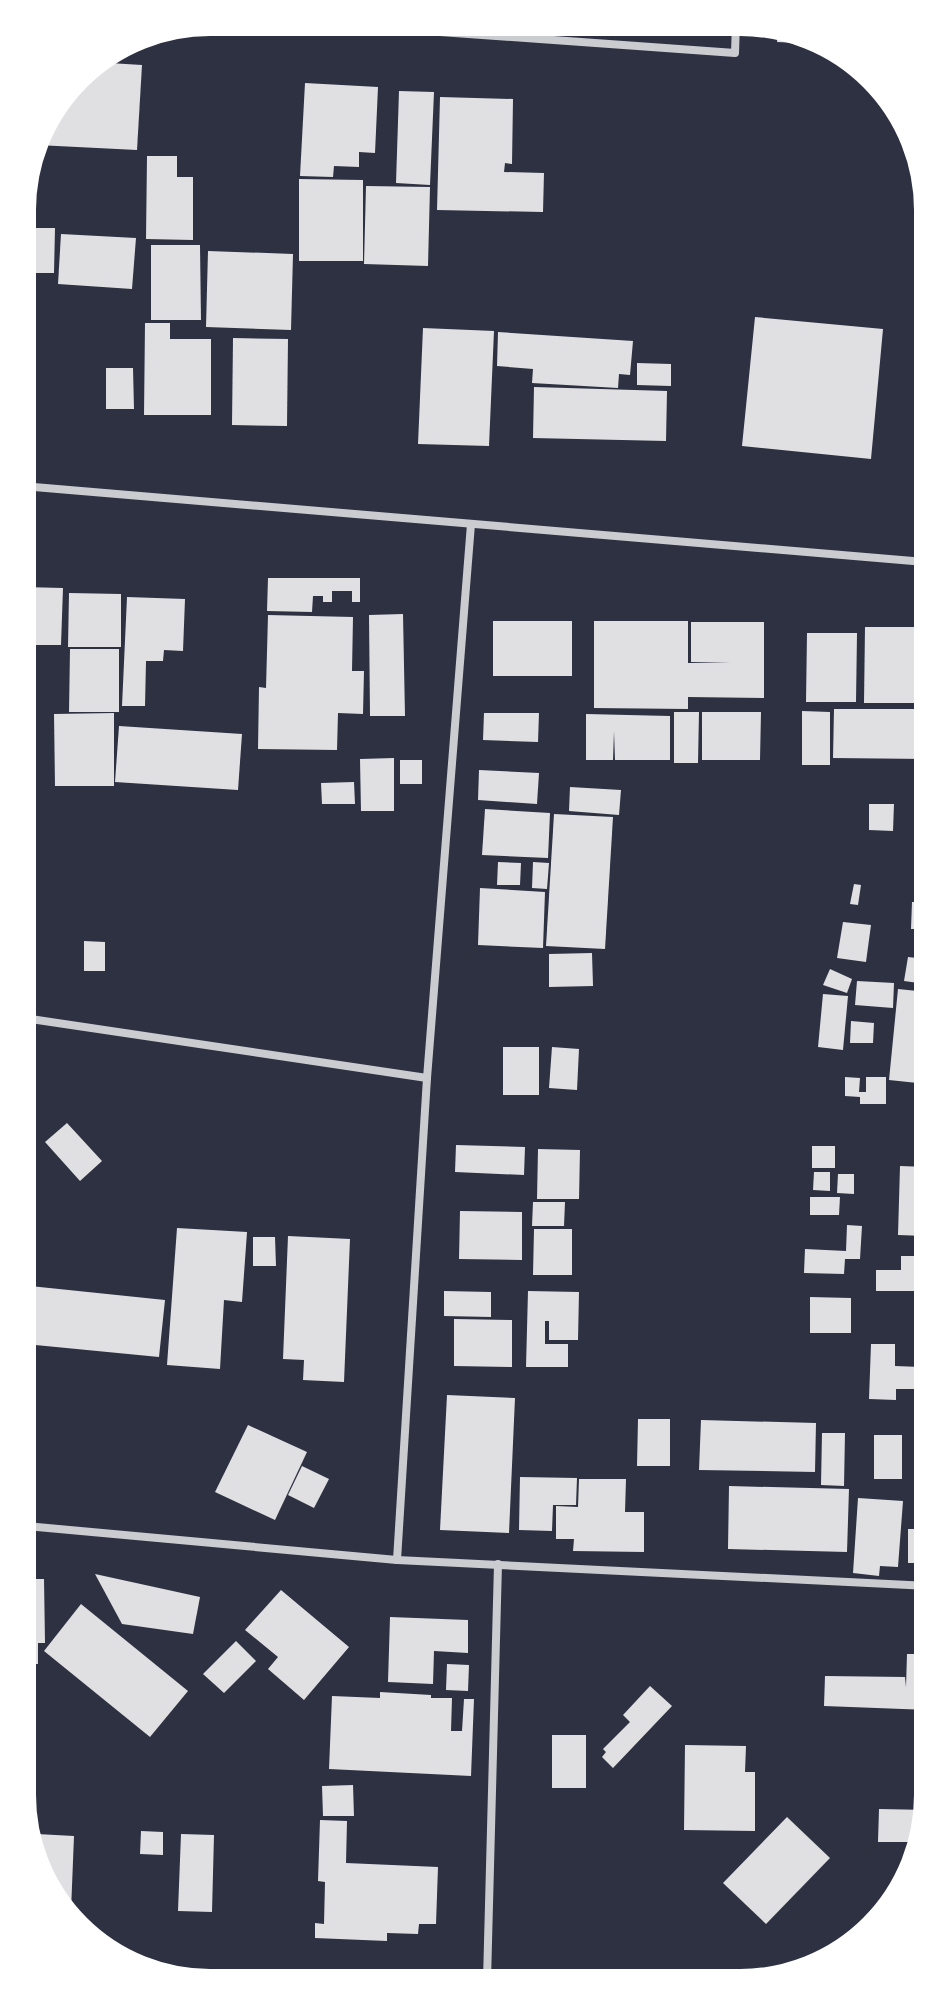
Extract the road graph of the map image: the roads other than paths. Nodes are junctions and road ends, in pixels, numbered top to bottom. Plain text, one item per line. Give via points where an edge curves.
1 (468, 34) edge
2 (736, 34) edge
3 (34, 487) edge
4 (471, 524) junction
5 (916, 561) edge
6 (34, 1019) edge
7 (427, 1078) junction
8 (34, 1527) edge
9 (397, 1560) junction
10 (498, 1564) junction
11 (916, 1585) edge
12 (487, 1971) edge

1 - 2 street via 735,53
3 - 4 street
4 - 5 street
4 - 7 street
6 - 7 street
7 - 9 street
8 - 9 street
9 - 10 street
10 - 11 street
10 - 12 street

